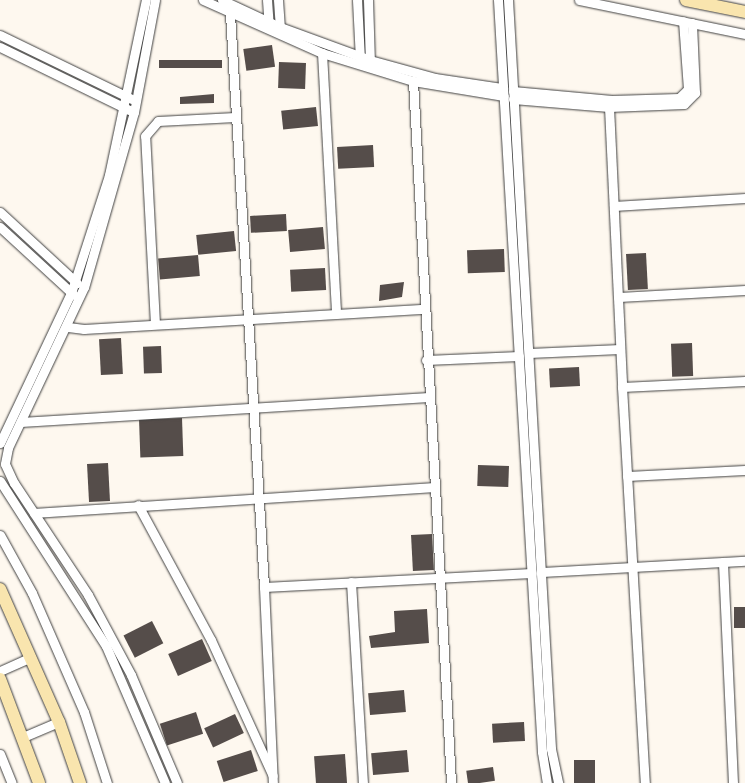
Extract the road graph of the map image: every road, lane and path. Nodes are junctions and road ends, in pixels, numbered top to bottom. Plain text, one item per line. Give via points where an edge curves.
1 (146, 0) edge
2 (155, 0) edge
3 (203, 0) edge
4 (222, 0) edge
5 (268, 0) edge
6 (278, 0) edge
7 (357, 0) edge
8 (368, 0) edge
9 (498, 0) edge
10 (508, 0) edge
11 (579, 0) edge
12 (686, 0) edge
13 (745, 12) edge
14 (230, 14) junction
15 (688, 22) junction
16 (269, 27) junction
17 (280, 31) junction
18 (745, 34) edge
19 (0, 35) edge
20 (0, 47) edge
21 (322, 53) junction
22 (360, 60) junction
23 (370, 64) junction
24 (413, 81) junction
25 (503, 92) junction
26 (513, 95) junction
27 (132, 99) junction
28 (609, 107) junction
29 (129, 110) junction
30 (236, 117) junction
31 (745, 198) edge
32 (614, 206) junction
33 (0, 212) edge
34 (0, 227) edge
35 (75, 281) junction
36 (84, 287) junction
37 (745, 290) edge
38 (75, 296) junction
39 (618, 297) junction
40 (424, 309) junction
41 (336, 314) junction
42 (247, 320) junction
43 (155, 324) junction
44 (68, 327) junction
45 (620, 349) junction
46 (529, 353) junction
47 (519, 356) junction
48 (426, 360) junction
49 (745, 380) edge
50 (622, 387) junction
51 (428, 397) junction
52 (252, 408) junction
53 (21, 422) junction
54 (0, 443) edge
55 (745, 470) edge
56 (627, 476) junction
57 (0, 481) edge
58 (434, 487) junction
59 (257, 498) junction
60 (138, 505) junction
61 (34, 513) junction
62 (0, 535) edge
63 (745, 561) edge
64 (723, 562) junction
65 (633, 567) junction
66 (542, 572) junction
67 (532, 573) junction
68 (441, 578) junction
69 (351, 582) junction
70 (264, 586) junction
71 (0, 589) edge
72 (31, 657) junction
73 (0, 672) edge
74 (0, 679) edge
75 (59, 722) junction
76 (24, 737) junction
77 (0, 754) edge
78 (273, 779) edge
79 (12, 783) edge
80 (39, 783) edge
81 (80, 783) edge
82 (107, 783) edge
83 (166, 783) edge
84 (177, 783) edge
85 (363, 783) edge
86 (451, 783) edge
87 (547, 783) edge
88 (558, 783) edge
89 (645, 783) edge
90 (734, 783) edge

1 - 27 street
2 - 27 street
3 - 14 street
4 - 16 street
5 - 16 street
6 - 17 street
7 - 22 street
8 - 23 street
9 - 25 street
10 - 26 street
11 - 15 street
12 - 13 main road
14 - 16 street
14 - 30 street
15 - 18 street
15 - 26 street via 688,89 679,98 612,100
15 - 28 street via 695,93 692,99 684,104
16 - 17 street
17 - 21 street
17 - 22 street
19 - 27 street
20 - 29 street
21 - 22 street
21 - 41 street
22 - 23 street
23 - 24 street
23 - 25 street
24 - 25 street
24 - 40 street
25 - 47 street
26 - 28 street
26 - 46 street
27 - 29 street
28 - 32 street
29 - 35 street
29 - 36 street
30 - 42 street
30 - 43 street via 158,121 145,136
31 - 32 street
32 - 39 street
33 - 35 street
34 - 38 street
35 - 36 street
35 - 38 street
36 - 38 street
37 - 39 street
38 - 44 street
38 - 54 street
39 - 45 street
40 - 41 street
40 - 48 street
41 - 42 street
42 - 43 street
42 - 52 street
43 - 44 street
44 - 53 street
45 - 46 street
45 - 50 street
46 - 66 street
47 - 48 street
47 - 67 street
48 - 51 street
49 - 50 street
50 - 56 street
51 - 52 street
51 - 58 street
52 - 53 street
52 - 59 street
53 - 61 street via 5,464
55 - 56 street
56 - 65 street
57 - 83 street via 106,646
58 - 59 street
58 - 68 street
59 - 60 street
59 - 70 street
60 - 61 street
60 - 78 street via 202,623
61 - 84 street via 88,596 131,675
62 - 82 street via 32,593 84,712
63 - 64 street
64 - 65 street
64 - 90 street
65 - 66 street
65 - 89 street
66 - 88 street via 551,749
67 - 68 street
67 - 87 street
68 - 69 street
68 - 86 street
69 - 70 street
69 - 85 street
70 - 78 street
71 - 72 main road
72 - 73 street
72 - 75 main road
74 - 76 main road
75 - 76 street
75 - 81 main road
76 - 80 main road
77 - 79 street

